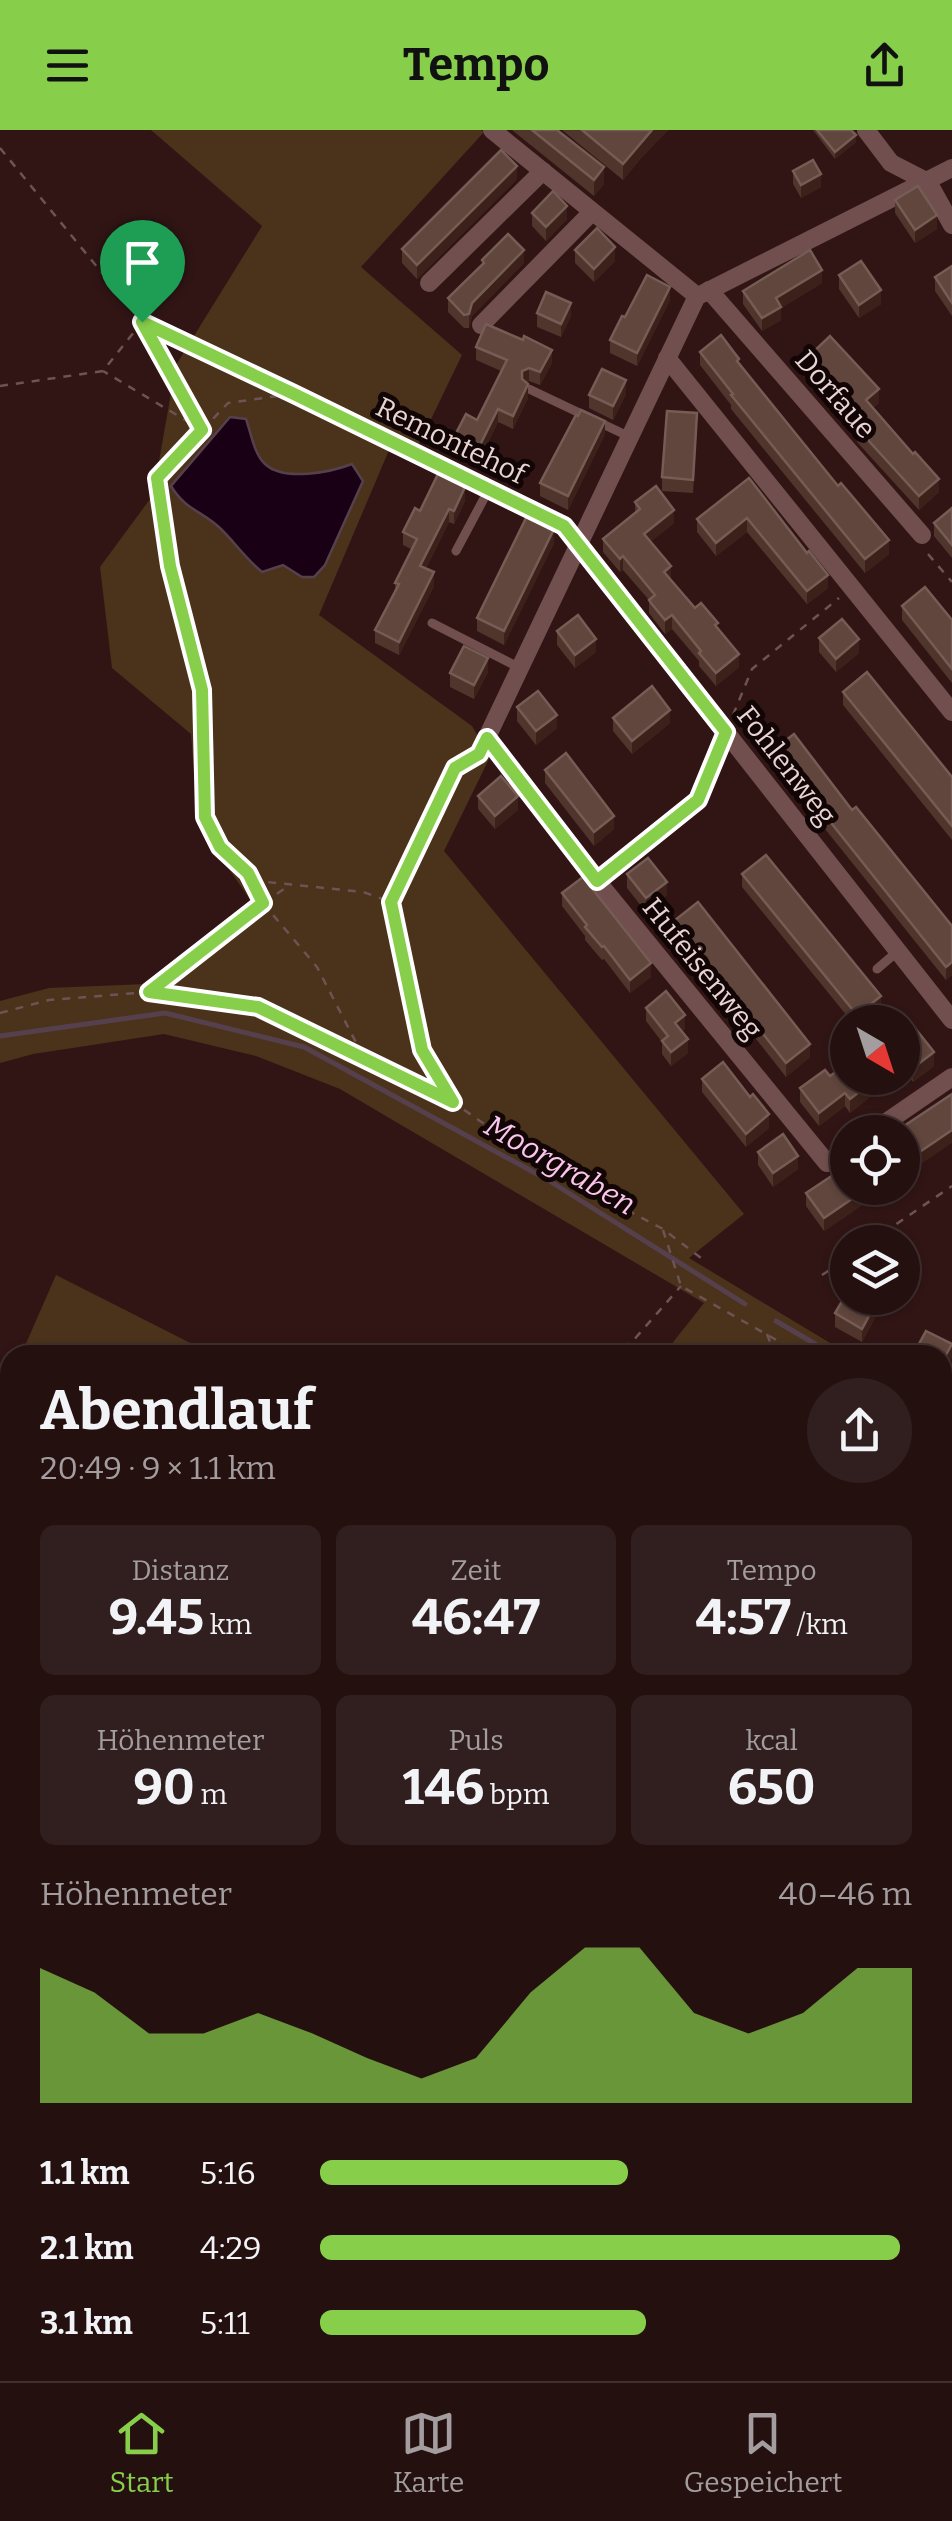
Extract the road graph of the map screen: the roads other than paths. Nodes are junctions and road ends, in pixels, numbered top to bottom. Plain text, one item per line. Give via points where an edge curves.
1 (866, 130) edge
2 (496, 131) edge
3 (952, 168) edge
4 (543, 172) junction
5 (928, 182) junction
6 (592, 212) junction
7 (952, 225) edge
8 (429, 283) dead end
9 (703, 293) junction
10 (481, 325) edge
11 (667, 358) junction
12 (529, 389) edge
13 (294, 394) road end
14 (630, 438) junction
15 (489, 489) junction
16 (922, 535) road end
17 (578, 544) junction
18 (456, 551) dead end
19 (432, 623) dead end
20 (520, 668) junction
21 (952, 712) edge
22 (898, 951) junction
23 (876, 968) dead end
24 (952, 1020) edge
25 (952, 1077) edge
26 (897, 1115) edge
27 (830, 1161) edge

1 - 5 street via 891,162
2 - 4 street, Dorfaue
3 - 5 street
4 - 6 street, Dorfaue
4 - 8 street
5 - 7 street
5 - 9 street
6 - 9 street, Dorfaue
6 - 10 street
9 - 11 street
9 - 16 street, Dorfaue
11 - 14 street
11 - 21 street
12 - 14 lane
13 - 15 street, Remontehof
14 - 17 street
15 - 17 street, Remontehof via 564,526
15 - 18 lane
17 - 20 street
17 - 22 street, Fohlenweg
19 - 20 lane
20 - 27 street, Hufeisenweg via 483,746
22 - 23 lane
22 - 24 street, Fohlenweg
25 - 26 street

